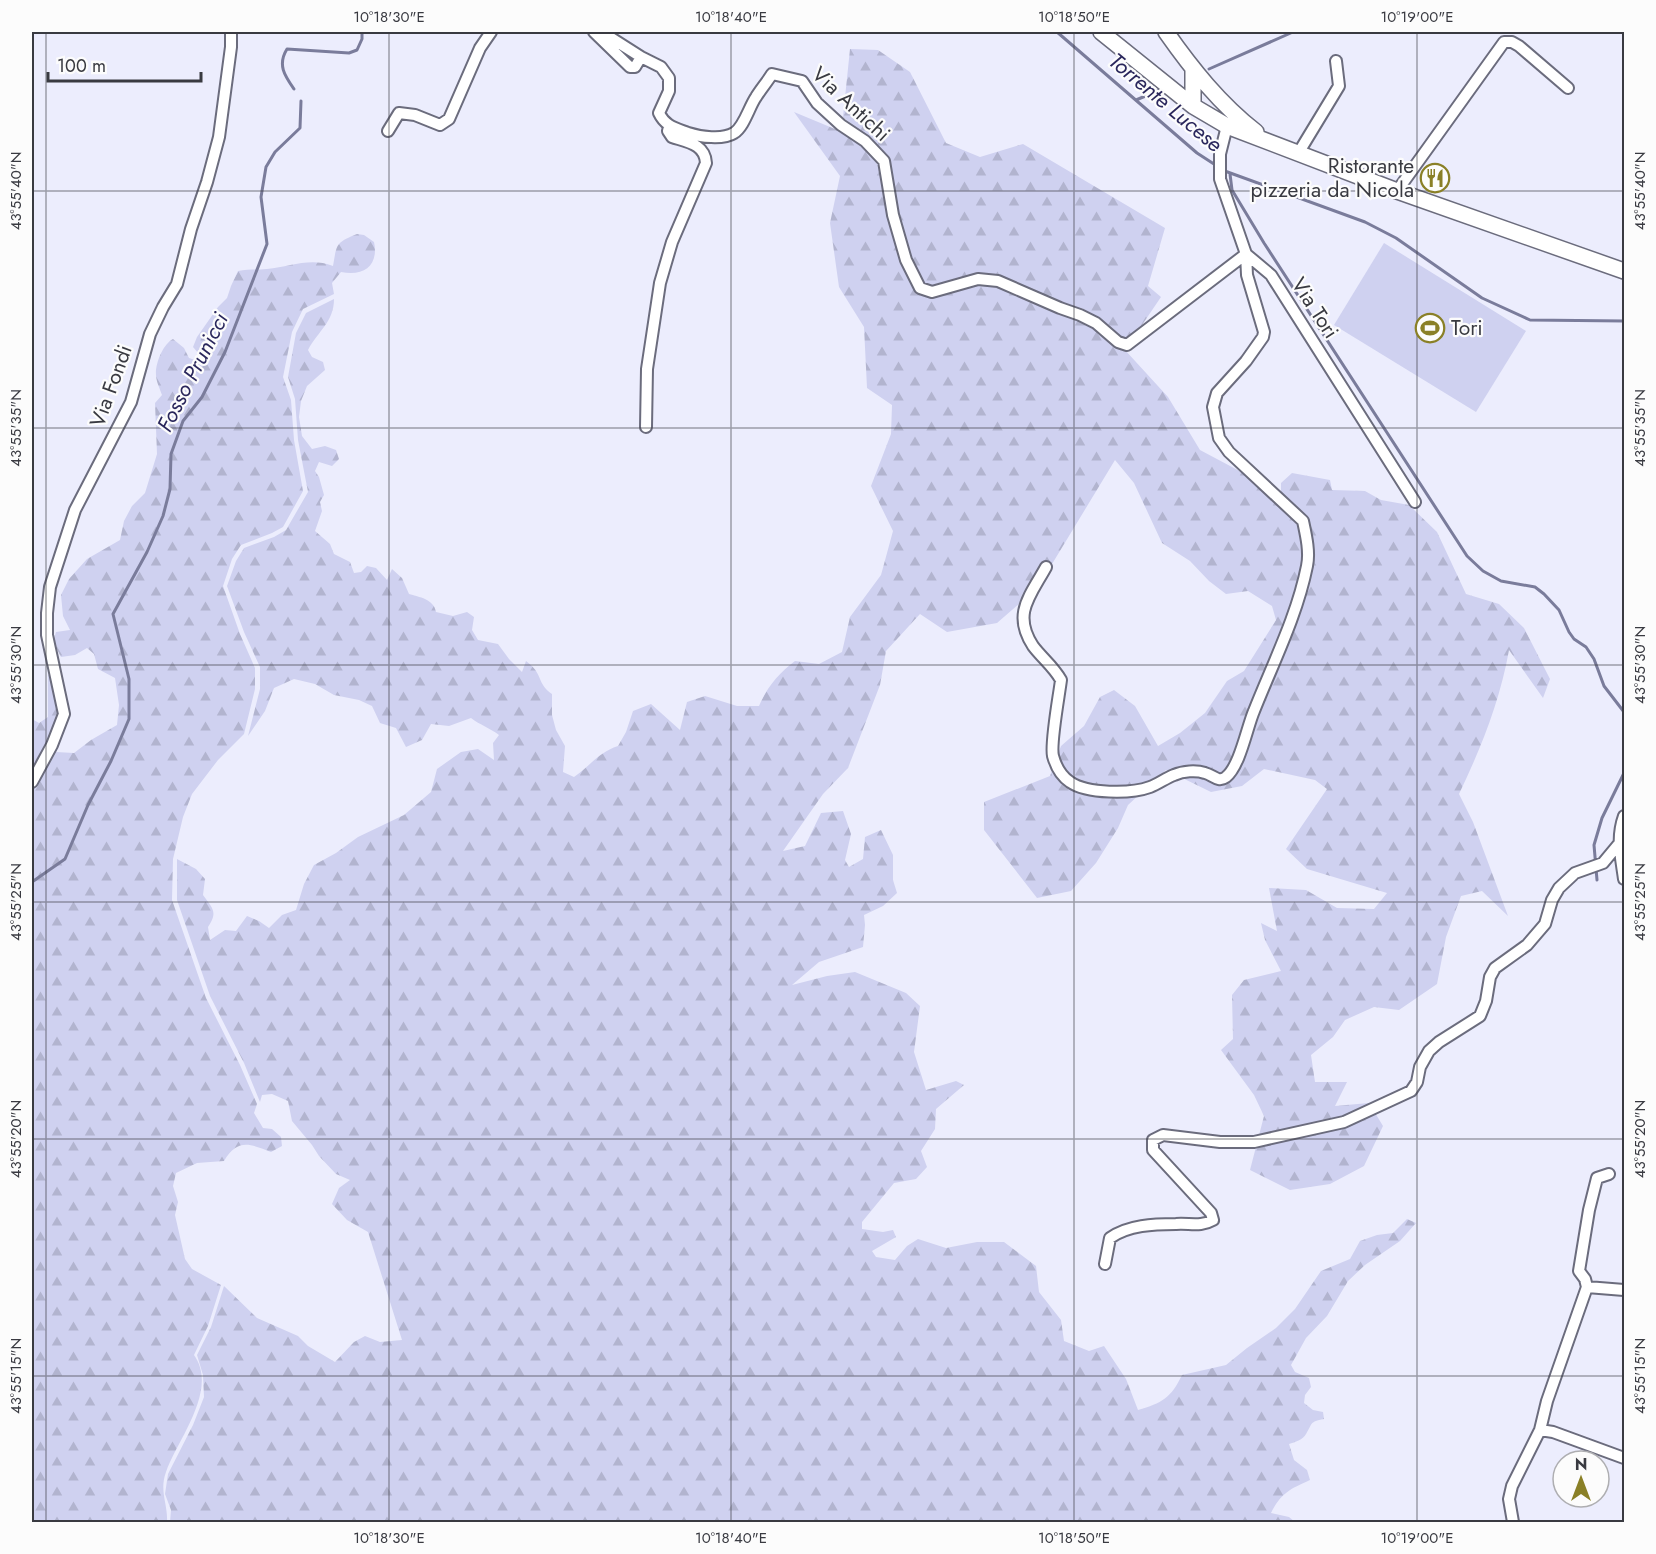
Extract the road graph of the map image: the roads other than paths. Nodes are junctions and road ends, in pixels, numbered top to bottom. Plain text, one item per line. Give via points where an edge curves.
1 (231, 32) edge
2 (491, 32) edge
3 (594, 32) edge
4 (604, 32) edge
5 (1101, 32) edge
6 (1166, 32) edge
7 (641, 57) junction
8 (1336, 61) dead end
9 (1197, 78) junction
10 (1171, 87) junction
11 (1568, 88) dead end
12 (1221, 102) junction
13 (1197, 108) junction
14 (669, 126) junction
15 (1227, 126) junction
16 (387, 131) dead end
17 (1263, 138) junction
18 (1299, 152) junction
19 (1397, 191) junction
20 (1246, 254) junction
21 (1624, 271) edge
22 (646, 427) dead end
23 (1415, 502) dead end
24 (1046, 567) dead end
25 (32, 782) edge
26 (1624, 816) edge
27 (1618, 845) junction
28 (1624, 879) edge
29 (1609, 1174) dead end
30 (1105, 1264) dead end
31 (1587, 1287) junction
32 (1624, 1290) edge
33 (1540, 1430) junction
34 (1624, 1458) edge
35 (1513, 1522) edge

1 - 25 street, Via Fondi via 219,137 177,284 150,334 131,402 75,510 50,587 46,635 64,714
2 - 16 street via 449,118 440,125 399,113
3 - 7 street via 630,67 635,67
4 - 7 street
5 - 10 main road
6 - 9 main road
7 - 14 street via 661,67 669,78 669,90 659,113
8 - 18 street via 1339,86
9 - 10 main road via 1182,88
9 - 12 main road
9 - 13 main road
10 - 13 main road
11 - 19 street via 1519,46 1504,42
12 - 15 main road
12 - 17 main road
13 - 15 main road
14 - 20 street, Via Antichi via 709,137 729,136 737,132 772,74 802,81 818,103 884,161 893,215 906,260 920,288 932,292 978,279 998,281 1080,315 1127,345
14 - 22 street via 672,137 699,147 706,163 672,242 660,283 647,369
15 - 17 main road
15 - 20 street via 1220,154 1221,179
17 - 18 main road
18 - 19 main road
19 - 21 main road
20 - 23 street, Via Tori via 1271,275
20 - 24 street via 1247,275 1263,337 1217,393 1214,407 1219,438 1303,521 1308,563 1271,673 1241,752 1228,775 1217,779 1207,773 1175,774 1148,788 1114,791 1092,790 1071,783 1059,773 1053,754 1060,680 1033,645 1022,620 1024,606
26 - 27 street
27 - 28 street
27 - 30 street via 1603,863 1575,873 1559,888 1545,924 1527,945 1495,968 1480,1016 1429,1051 1411,1091 1344,1122 1254,1142 1163,1135 1153,1140 1153,1150 1214,1220 1204,1225 1148,1225 1119,1231 1110,1238
29 - 31 street via 1597,1178 1589,1210 1579,1271
31 - 32 street
31 - 33 street
33 - 34 street
33 - 35 street via 1512,1486 1509,1499

